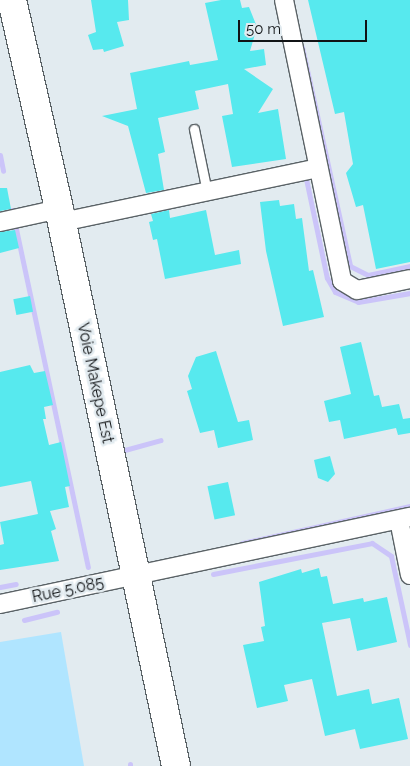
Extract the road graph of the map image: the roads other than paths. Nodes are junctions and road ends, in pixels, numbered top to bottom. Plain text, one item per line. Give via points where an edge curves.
1 (12, 0) edge
2 (284, 0) edge
3 (194, 129) dead end
4 (318, 168) junction
5 (207, 192) junction
6 (61, 216) junction
7 (0, 222) edge
8 (410, 279) edge
9 (405, 519) edge
10 (410, 575) edge
11 (136, 576) junction
12 (0, 604) edge
13 (176, 766) edge

1 - 6 main road, Voie Makepe Est
2 - 4 street
3 - 5 lane
4 - 5 street
4 - 8 street via 342,280 357,290
5 - 6 street
6 - 7 street
6 - 11 main road, Voie Makepe Est
9 - 10 street
9 - 11 street, Rue 5.085
11 - 12 street, Rue 5.085
11 - 13 main road, Voie Makepe Est

